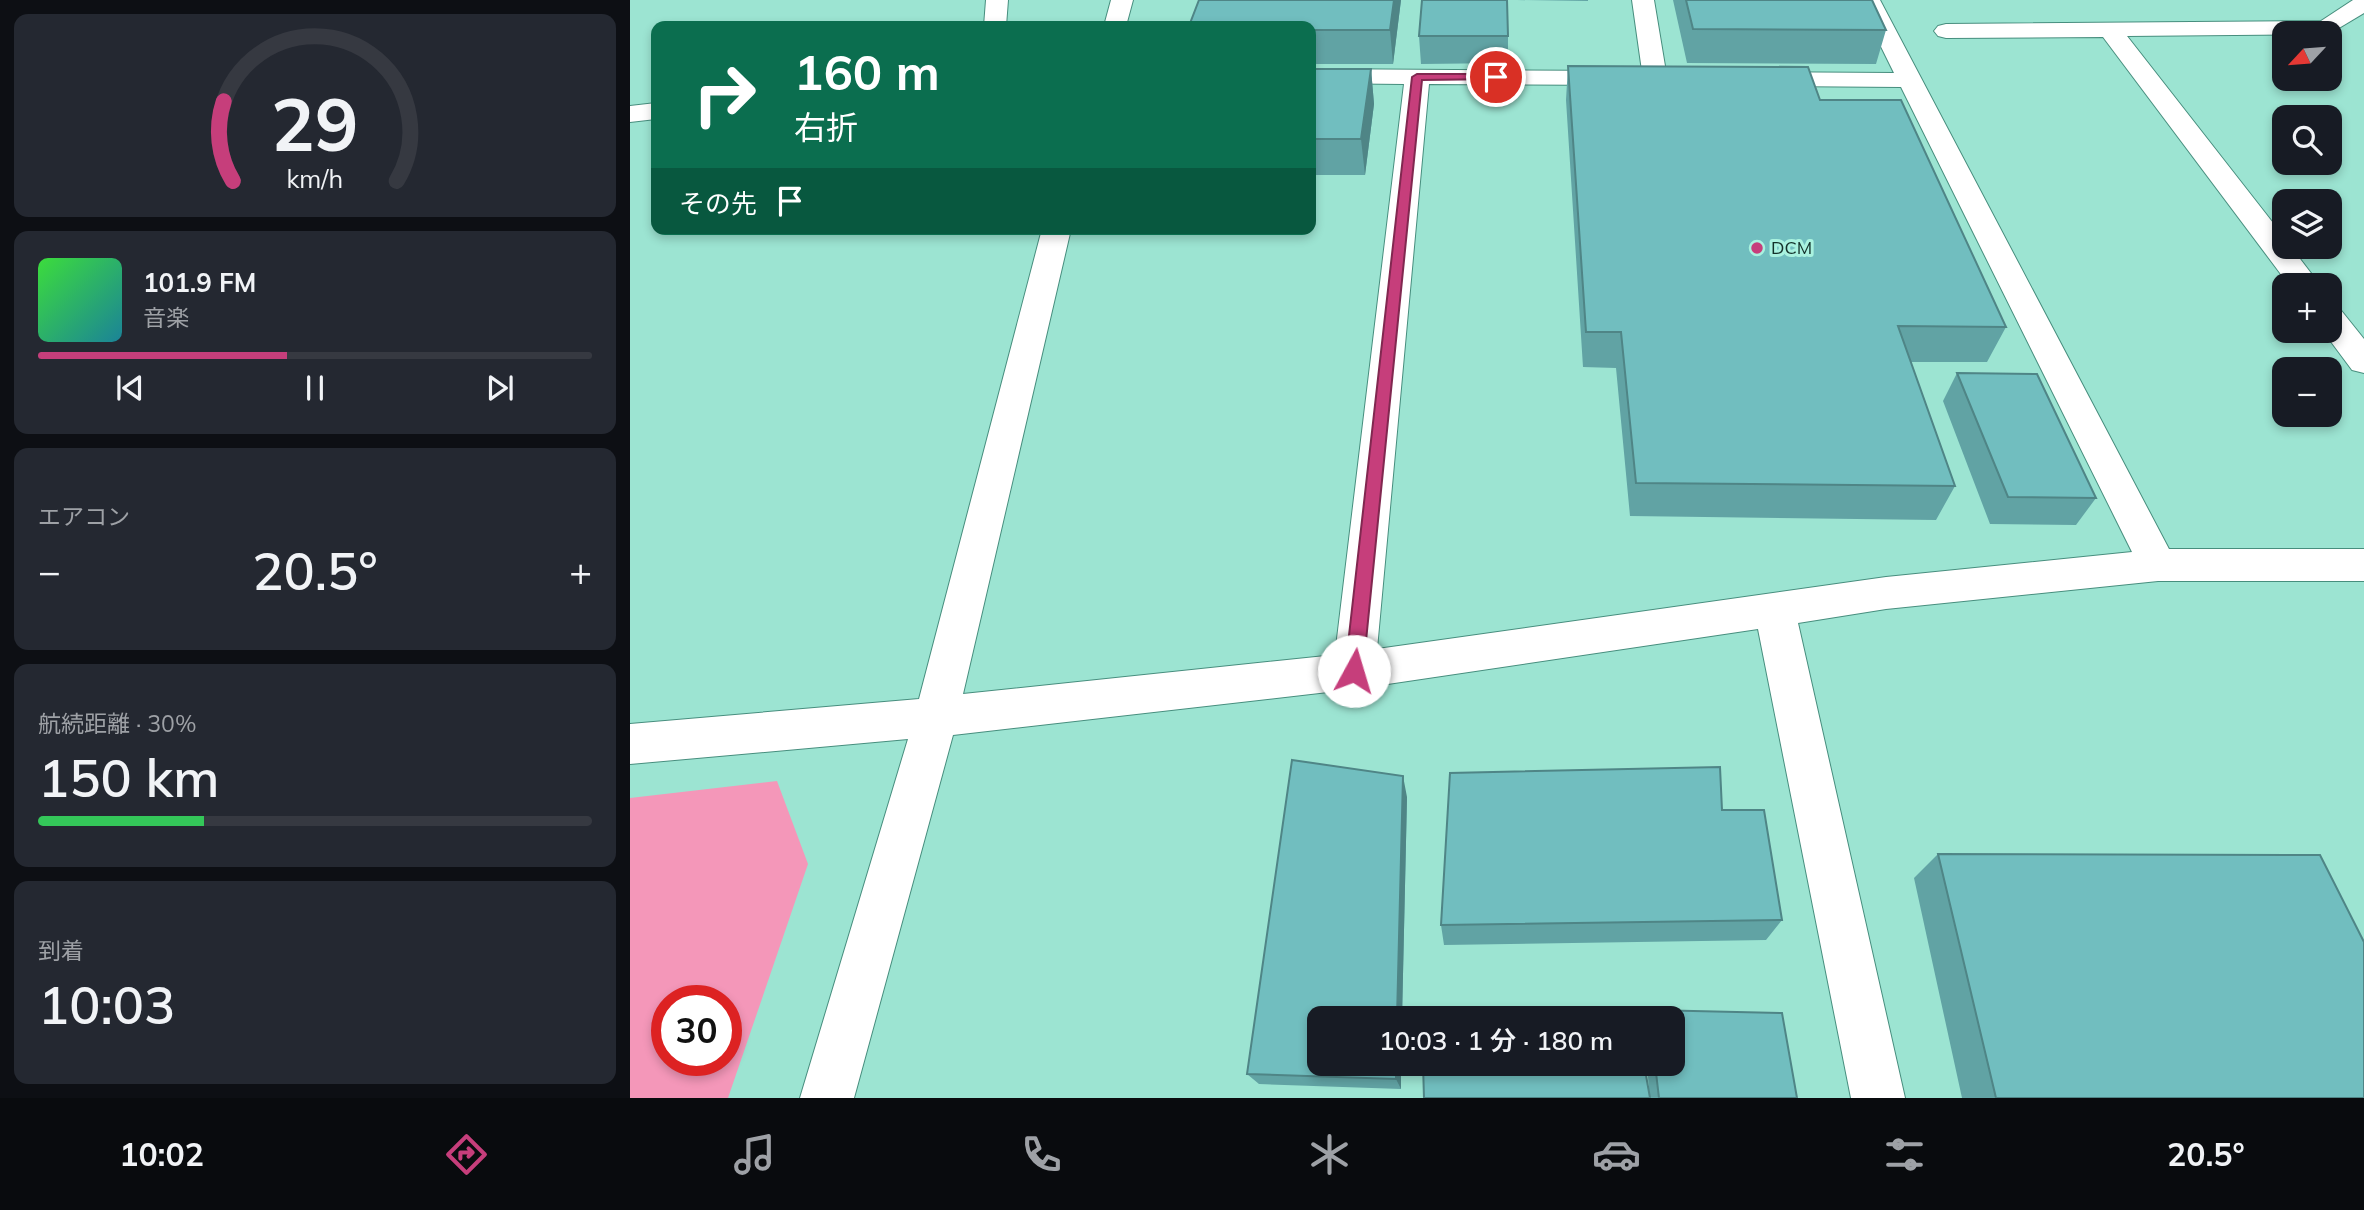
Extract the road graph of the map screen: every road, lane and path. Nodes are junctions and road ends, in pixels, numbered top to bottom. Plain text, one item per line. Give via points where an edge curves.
1 (997, 0) edge
2 (1122, 0) edge
3 (1643, 0) edge
4 (1869, 0) edge
5 (2364, 3) edge
6 (2056, 10) dead end
7 (995, 21) edge
8 (1116, 21) edge
9 (2071, 30) junction
10 (2110, 30) junction
11 (1946, 32) dead end
12 (1316, 76) edge
13 (1417, 77) junction
14 (1655, 78) junction
15 (1681, 79) edge
16 (1735, 79) edge
17 (1908, 80) junction
18 (651, 112) edge
19 (630, 114) edge
20 (1055, 235) edge
21 (2296, 273) edge
22 (2342, 333) edge
23 (2364, 362) edge
24 (2158, 565) junction
25 (2364, 565) edge
26 (1775, 611) junction
27 (1354, 671) junction
28 (936, 717) junction
29 (630, 744) edge
30 (827, 1098) edge
31 (1878, 1098) edge

1 - 7 street
2 - 8 street
3 - 14 street
4 - 17 street
5 - 10 street via 2326,28
6 - 9 street
9 - 10 street
9 - 11 street
10 - 21 street
12 - 13 street
13 - 14 street
13 - 27 street
14 - 15 street
16 - 17 street
17 - 24 street
18 - 19 street
20 - 28 street
22 - 23 street
24 - 25 street
24 - 26 street via 1886,593
26 - 27 street
26 - 31 street
27 - 28 street
28 - 29 street
28 - 30 street

